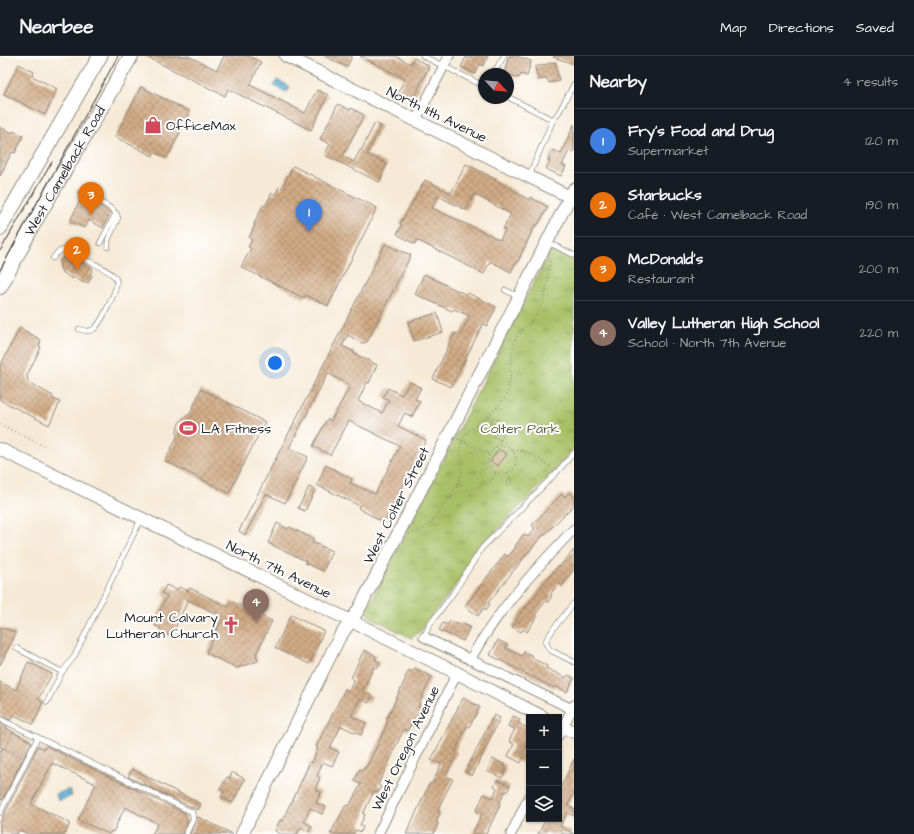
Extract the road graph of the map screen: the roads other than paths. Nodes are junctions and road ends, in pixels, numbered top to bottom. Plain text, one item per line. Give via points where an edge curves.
1 (100, 56) edge
2 (131, 56) edge
3 (286, 56) edge
4 (423, 56) edge
5 (449, 56) edge
6 (504, 56) edge
7 (444, 66) junction
8 (497, 68) edge
9 (478, 83) edge
10 (574, 84) edge
11 (514, 100) edge
12 (416, 120) junction
13 (553, 120) junction
14 (529, 176) junction
15 (80, 193) dead end
16 (573, 195) edge
17 (116, 213) junction
18 (0, 228) edge
19 (100, 243) dead end
20 (550, 244) junction
21 (108, 247) dead end
22 (574, 255) edge
23 (53, 258) dead end
24 (0, 287) edge
25 (505, 290) dead end
26 (519, 298) junction
27 (80, 329) dead end
28 (0, 449) edge
29 (574, 453) edge
30 (141, 518) junction
31 (574, 529) edge
32 (574, 602) edge
33 (351, 621) junction
34 (424, 637) joint
35 (16, 648) dead end
36 (470, 660) junction
37 (574, 662) edge
38 (62, 672) junction
39 (457, 673) junction
40 (47, 702) dead end
41 (573, 708) edge
42 (537, 714) edge
43 (0, 719) edge
44 (564, 730) edge
45 (38, 737) junction
46 (526, 803) edge
47 (0, 813) edge
48 (186, 834) edge
49 (242, 834) edge
50 (378, 834) edge
51 (511, 834) edge

1 - 18 main road, West Camelback Road
2 - 24 main road, West Camelback Road
3 - 12 street, North 11th Avenue
4 - 7 lane
5 - 7 street
6 - 8 lane
7 - 9 lane
7 - 12 street
10 - 13 lane
11 - 13 lane
12 - 14 street, North 11th Avenue
13 - 14 lane
14 - 16 street, North 11th Avenue
15 - 17 lane
16 - 20 street, West Colter Street
17 - 19 lane
17 - 21 lane via 118,218 108,240
20 - 22 lane
20 - 26 street, West Colter Street
23 - 27 lane via 60,250 65,250 106,270 117,280 115,292 98,324 93,330
25 - 26 lane
26 - 33 street, West Colter Street
28 - 30 street, North 7th Avenue
29 - 34 lane via 482,548 430,624
30 - 33 street, North 7th Avenue
30 - 38 lane via 74,656
31 - 36 street via 529,577
32 - 37 lane via 545,642 550,650
33 - 39 street, North 7th Avenue
33 - 49 street, West Colter Street via 339,638
34 - 36 street
35 - 38 lane
36 - 41 street
38 - 40 lane
39 - 42 street, North 7th Avenue
39 - 50 street, West Oregon Avenue
41 - 44 street
43 - 45 lane
45 - 47 lane
45 - 48 lane via 192,812 193,819
46 - 51 street

